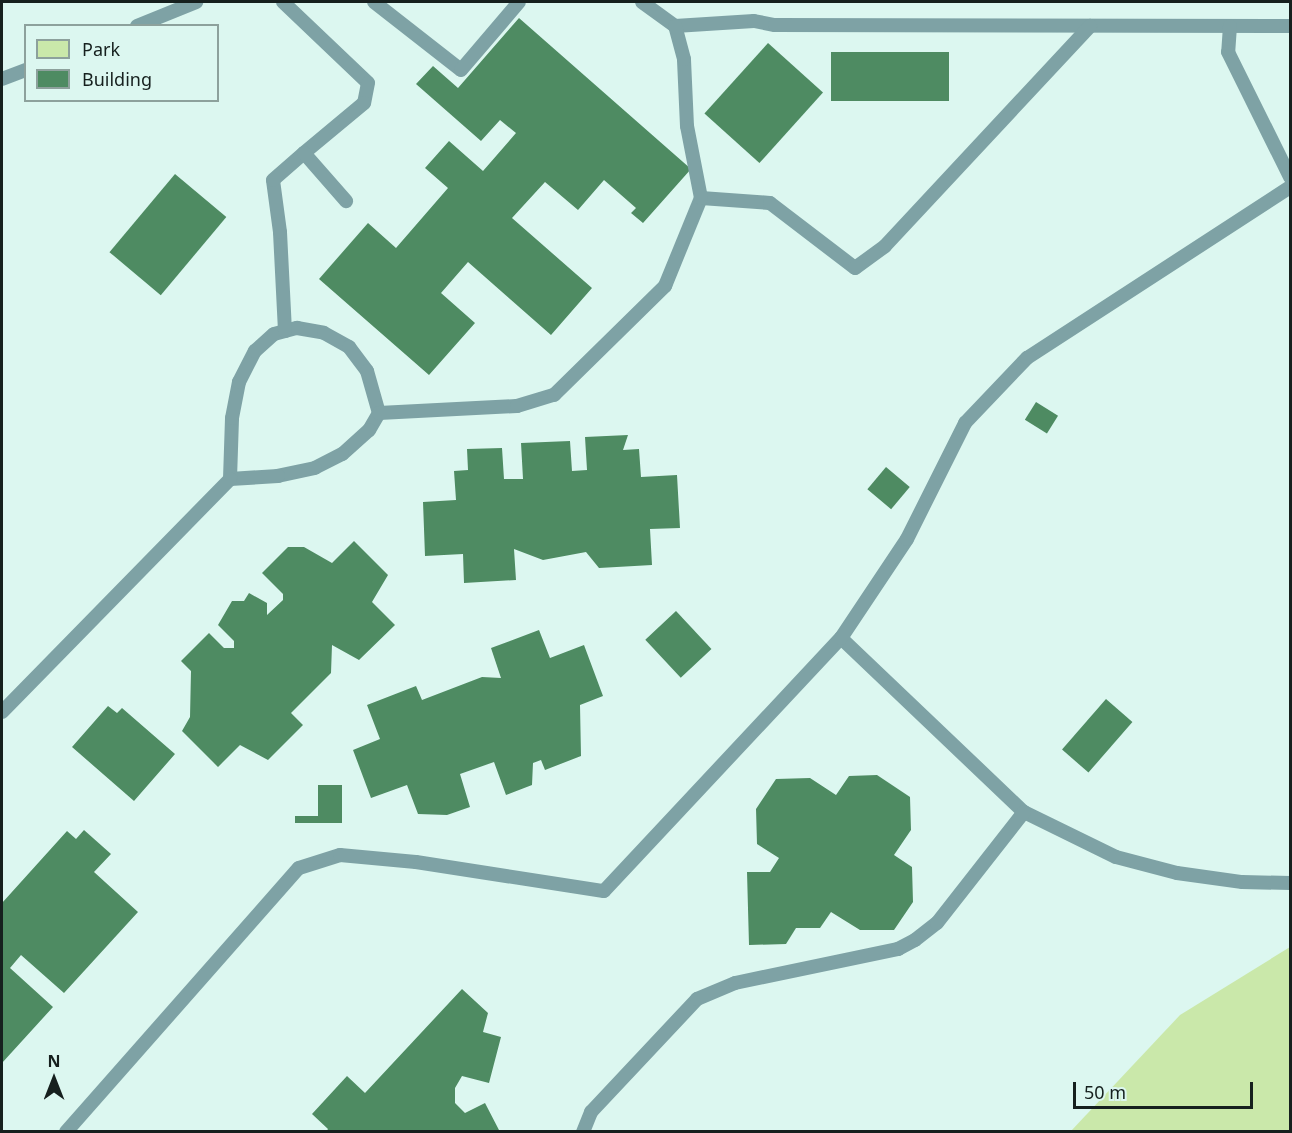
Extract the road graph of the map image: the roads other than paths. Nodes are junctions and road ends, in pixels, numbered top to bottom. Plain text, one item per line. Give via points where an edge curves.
1 (196, 2) edge
2 (284, 2) edge
3 (374, 2) edge
4 (519, 2) edge
5 (642, 2) edge
6 (142, 24) edge
7 (675, 26) junction
8 (1090, 26) junction
9 (1230, 26) junction
10 (1290, 26) edge
11 (24, 71) edge
12 (2, 79) edge
13 (304, 153) junction
14 (1290, 177) edge
15 (1290, 187) edge
16 (701, 198) junction
17 (346, 201) dead end
18 (285, 331) junction
19 (379, 413) junction
20 (230, 479) junction
21 (841, 638) junction
22 (2, 712) edge
23 (1024, 812) junction
24 (1290, 883) edge
25 (66, 1131) edge
26 (583, 1131) edge

1 - 6 lane
2 - 13 lane via 368,83 364,103
3 - 4 lane via 461,70
5 - 7 lane
7 - 8 lane via 754,21 775,25
7 - 16 lane via 684,59 687,126
8 - 9 lane
8 - 16 lane via 885,246 855,268 770,203
9 - 10 lane
9 - 14 lane via 1228,52
11 - 12 lane
13 - 17 lane
13 - 18 lane via 273,180
15 - 21 lane via 1028,358 965,423 907,539
16 - 19 lane via 665,286 554,395 517,406
18 - 19 lane via 297,328 324,333 349,347 367,371
18 - 20 lane via 274,334 255,351 239,382 232,418
19 - 20 lane via 369,430 342,454 315,468 278,476
20 - 22 lane
21 - 23 lane
21 - 25 lane via 604,891 416,862 340,855 299,868
23 - 24 lane via 1116,857 1177,873 1242,882
23 - 26 lane via 937,923 898,950 735,983 697,999 598,1103

